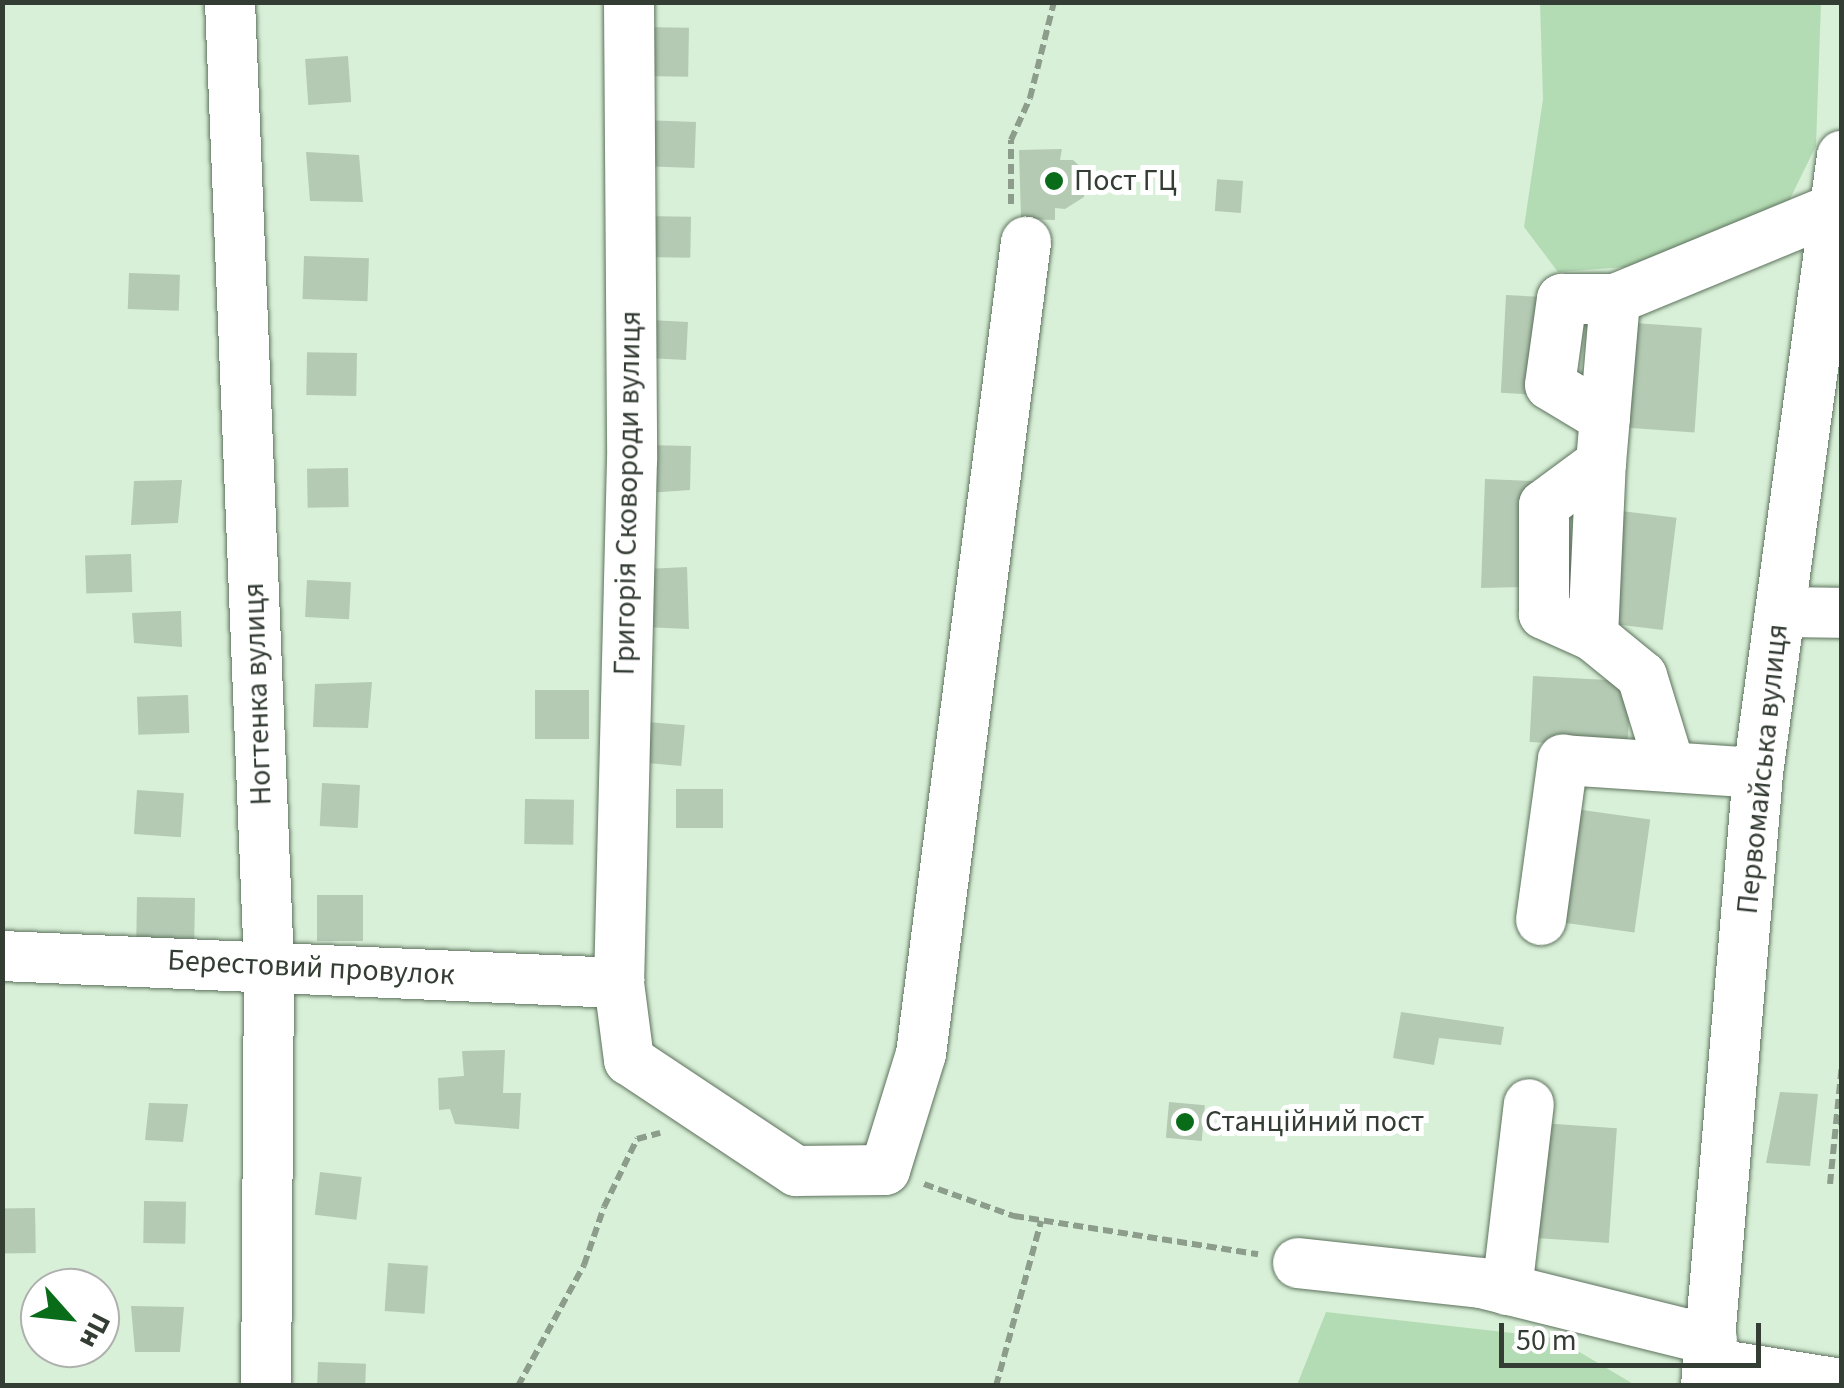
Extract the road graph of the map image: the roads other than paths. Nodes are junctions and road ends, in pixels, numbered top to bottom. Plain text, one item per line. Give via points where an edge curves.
1 (230, 2) edge
2 (629, 2) edge
3 (1842, 156) edge
4 (1836, 208) junction
5 (1026, 242) road end
6 (1780, 612) junction
7 (1842, 614) edge
8 (1670, 767) junction
9 (1758, 774) junction
10 (1541, 920) dead end
11 (2, 956) edge
12 (268, 966) junction
13 (619, 983) junction
14 (1529, 1104) dead end
15 (1298, 1263) road end
16 (1507, 1290) junction
17 (1709, 1363) edge
18 (1842, 1384) edge
19 (266, 1386) edge

1 - 12 street, Ногтенка вулиця
2 - 13 street, Григорія Сковороди вулиця via 632,460
3 - 4 street, Первомайська вулиця
4 - 6 street, Первомайська вулиця
4 - 8 street via 1615,299 1603,441 1544,505 1544,614 1592,636 1642,676
5 - 13 street, Григорія Сковороди вулиця via 921,1054 885,1170 796,1171 629,1060
6 - 7 street
6 - 9 street, Первомайська вулиця
8 - 9 street
8 - 10 street via 1562,760
9 - 17 street, Первомайська вулиця
11 - 12 street, Берестовий провулок
12 - 13 street, Берестовий провулок
12 - 19 street, Ногтенка вулиця
14 - 16 street
15 - 16 street
16 - 17 street
17 - 18 street

